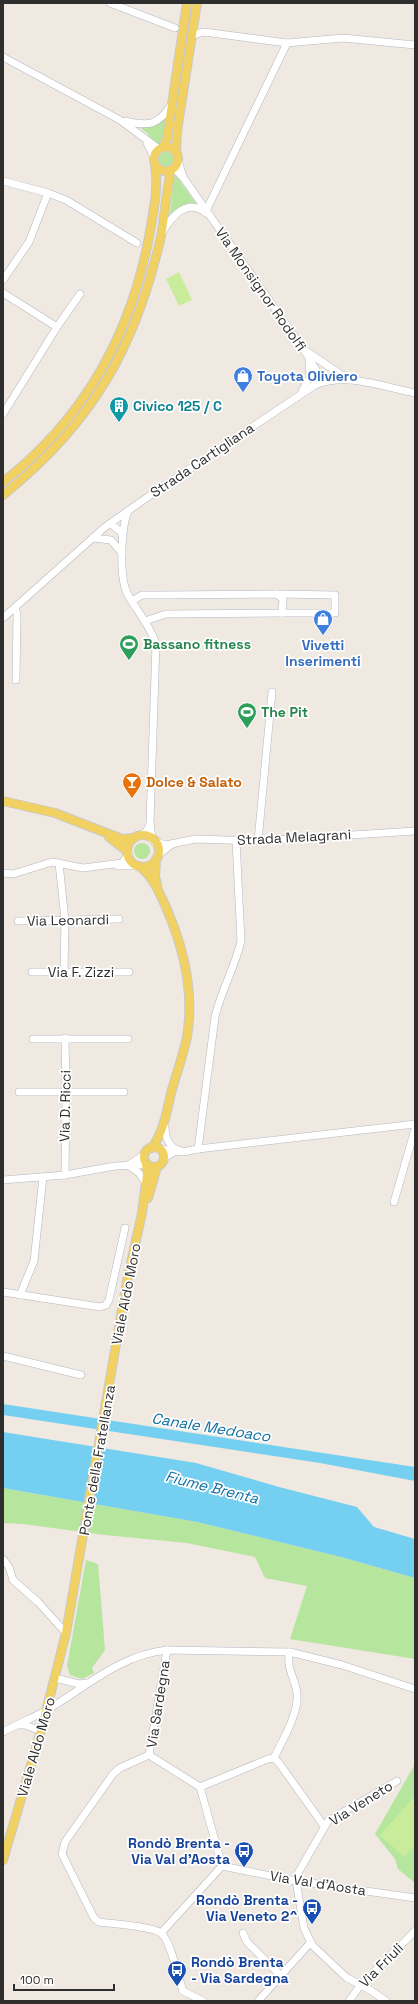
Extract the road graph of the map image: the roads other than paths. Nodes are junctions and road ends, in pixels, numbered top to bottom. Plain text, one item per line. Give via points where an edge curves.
1 (110, 3) edge
2 (188, 3) edge
3 (197, 3) edge
4 (175, 28) dead end
5 (192, 35) junction
6 (287, 43) junction
7 (415, 45) edge
8 (3, 56) edge
9 (172, 104) junction
10 (120, 120) junction
11 (144, 137) junction
12 (161, 148) junction
13 (176, 151) junction
14 (155, 161) junction
15 (174, 167) junction
16 (3, 182) edge
17 (48, 192) junction
18 (206, 211) junction
19 (211, 218) junction
20 (161, 236) junction
21 (137, 243) dead end
22 (3, 280) edge
23 (3, 293) edge
24 (80, 294) dead end
25 (57, 327) junction
26 (301, 347) junction
27 (308, 356) junction
28 (358, 381) junction
29 (323, 382) junction
30 (415, 393) edge
31 (298, 396) junction
32 (3, 414) edge
33 (3, 482) edge
34 (3, 495) edge
35 (128, 511) junction
36 (110, 524) junction
37 (93, 538) junction
38 (123, 538) junction
39 (115, 543) junction
40 (122, 553) junction
41 (276, 594) junction
42 (132, 601) junction
43 (15, 607) junction
44 (282, 613) junction
45 (3, 618) edge
46 (145, 621) junction
47 (16, 680) dead end
48 (272, 692) dead end
49 (3, 801) edge
50 (150, 822) junction
51 (102, 831) junction
52 (415, 831) edge
53 (138, 837) junction
54 (153, 840) junction
55 (236, 840) junction
56 (258, 841) junction
57 (173, 844) junction
58 (127, 853) junction
59 (157, 857) junction
60 (59, 863) junction
61 (114, 865) junction
62 (138, 866) junction
63 (3, 873) edge
64 (159, 892) junction
65 (119, 919) dead end
66 (64, 920) junction
67 (18, 921) dead end
68 (32, 972) dead end
69 (129, 972) dead end
70 (64, 973) junction
71 (65, 1038) junction
72 (128, 1038) dead end
73 (33, 1039) dead end
74 (19, 1092) dead end
75 (66, 1092) junction
76 (124, 1092) dead end
77 (167, 1111) junction
78 (415, 1124) edge
79 (165, 1128) junction
80 (415, 1129) edge
81 (156, 1149) junction
82 (198, 1149) junction
83 (175, 1152) junction
84 (183, 1152) junction
85 (164, 1158) junction
86 (145, 1159) junction
87 (128, 1165) junction
88 (157, 1167) junction
89 (65, 1175) junction
90 (43, 1177) junction
91 (3, 1180) edge
92 (146, 1184) junction
93 (394, 1202) dead end
94 (142, 1213) junction
95 (125, 1228) dead end
96 (3, 1292) edge
97 (20, 1295) junction
98 (3, 1356) edge
99 (82, 1375) dead end
100 (111, 1376) joint
101 (82, 1545) joint
102 (3, 1559) edge
103 (66, 1633) junction
104 (167, 1650) junction
105 (290, 1652) junction
106 (55, 1678) junction
107 (89, 1683) junction
108 (415, 1689) edge
109 (46, 1710) junction
110 (16, 1725) junction
111 (41, 1731) junction
112 (3, 1732) edge
113 (149, 1755) junction
114 (274, 1758) junction
115 (397, 1781) dead end
116 (200, 1787) junction
117 (324, 1826) junction
118 (3, 1860) edge
119 (222, 1866) junction
120 (296, 1881) junction
121 (415, 1898) edge
122 (415, 1931) edge
123 (161, 1933) junction
124 (243, 1933) dead end
125 (311, 1942) junction
126 (280, 1975) junction
127 (360, 1986) junction
128 (203, 2001) edge
129 (258, 2001) edge
130 (349, 2001) edge
131 (386, 2001) edge

1 - 4 street
2 - 9 main road
3 - 5 main road
5 - 6 street via 204,32
5 - 13 main road
6 - 7 street via 343,38
6 - 18 street
8 - 10 street
9 - 10 street via 156,122 136,124
9 - 12 main road via 166,138
10 - 11 street
11 - 12 street
11 - 14 street
12 - 13 main road via 170,147
12 - 14 main road
13 - 15 main road
14 - 15 main road via 160,170
14 - 33 main road via 157,182 147,249 124,323 103,369 58,432
15 - 18 street, Via Monsignor Rodolfi
15 - 20 main road
16 - 17 street
17 - 21 street via 66,200
17 - 22 street via 29,242
18 - 19 street, Via Monsignor Rodolfi
19 - 20 street, Via Monsignor Rodolfi via 204,211 195,208 179,210
19 - 26 street, Via Monsignor Rodolfi
20 - 34 main road via 144,297 112,372 66,438
23 - 25 street
24 - 25 street
25 - 32 street
26 - 27 street, Via Monsignor Rodolfi
26 - 28 street via 340,374
27 - 29 street, Via Monsignor Rodolfi
27 - 31 street via 310,377
28 - 29 street, Strada Cartigliana via 341,379
28 - 30 street, Strada Cartigliana
29 - 31 street, Strada Cartigliana
31 - 35 street, Strada Cartigliana
35 - 36 street, Strada Cartigliana
35 - 38 street
36 - 37 street, Strada Cartigliana
36 - 38 street
36 - 39 street
37 - 39 street via 103,538
37 - 43 street, Strada Cartigliana
38 - 40 street
39 - 40 street
40 - 42 street via 126,591
41 - 42 street via 142,595
41 - 44 street via 282,599
41 - 44 street via 335,595 335,613
42 - 46 street
43 - 45 street, Strada Cartigliana
43 - 47 street
44 - 46 street via 166,614
46 - 50 street via 156,644
48 - 56 street
49 - 51 main road via 55,813
50 - 53 street via 149,828
50 - 54 street
51 - 53 main road via 122,838
51 - 58 main road
52 - 56 street, Strada Melagrani
53 - 54 main road
53 - 58 main road via 130,841
54 - 57 street, Strada Melagrani via 162,844
54 - 59 main road via 158,848
55 - 56 street, Strada Melagrani
55 - 57 street, Strada Melagrani via 196,839
55 - 82 street via 241,941 214,1017
57 - 59 street, Strada Melagrani
58 - 61 street via 122,864
58 - 62 main road
59 - 62 main road via 147,866
59 - 64 main road via 155,877
60 - 61 street via 83,868
60 - 63 street via 52,862 12,874
60 - 66 street
61 - 62 street
62 - 64 main road via 153,881
64 - 77 main road via 185,958 189,984 187,1038
65 - 66 street, Via Leonardi
66 - 67 street, Via Leonardi
66 - 70 street
68 - 70 street, Via F. Zizzi
69 - 70 street, Via F. Zizzi
71 - 72 street
71 - 73 street
71 - 75 street, Via D. Ricci
74 - 75 street
75 - 76 street
75 - 89 street, Via D. Ricci
77 - 79 main road
77 - 81 main road
78 - 82 street
79 - 81 main road
79 - 84 street via 166,1139 177,1150
80 - 93 street
81 - 83 street
81 - 85 main road
81 - 86 main road
82 - 84 street
83 - 84 street
83 - 85 street
85 - 88 main road, Viale Aldo Moro
86 - 87 street via 141,1165
86 - 88 main road via 151,1167
86 - 92 main road, Viale Aldo Moro
87 - 89 street
87 - 92 street via 139,1173
88 - 94 main road, Viale Aldo Moro
89 - 90 street
90 - 91 street
90 - 97 street via 34,1261
92 - 94 main road, Viale Aldo Moro
94 - 100 main road, Viale Aldo Moro via 127,1281
95 - 97 street via 106,1305 100,1307
96 - 97 street
98 - 99 street
100 - 101 main road, Ponte della Fratellanza
101 - 103 main road, Viale Aldo Moro
102 - 103 street via 14,1580
103 - 106 main road, Viale Aldo Moro
104 - 105 street
104 - 107 street via 147,1653 126,1661
104 - 113 street, Via Sardegna
105 - 108 street via 342,1665
105 - 114 street via 289,1668 297,1693 297,1703
106 - 107 street via 79,1684
106 - 109 main road, Viale Aldo Moro
107 - 109 street
109 - 110 street
109 - 111 main road, Viale Aldo Moro
110 - 111 street via 25,1725
110 - 112 street
111 - 118 main road, Viale Aldo Moro
113 - 116 street
113 - 123 street, Via Sardegna via 120,1768 113,1774 65,1842 62,1854 94,1918 99,1922 151,1929
114 - 116 street
114 - 117 street, Via Veneto
115 - 117 street, Via Veneto via 328,1821
116 - 119 street
117 - 120 street, Via Veneto
119 - 120 street, Via Val d'Aosta
119 - 123 street
120 - 121 street, Via Val d'Aosta
120 - 125 street via 304,1928
122 - 127 street, Via Friuli
123 - 128 street via 168,1944 183,1991
124 - 126 street via 247,1942
125 - 126 street
125 - 127 street via 347,1978
126 - 129 street
127 - 130 street, Via Friuli
127 - 131 street

